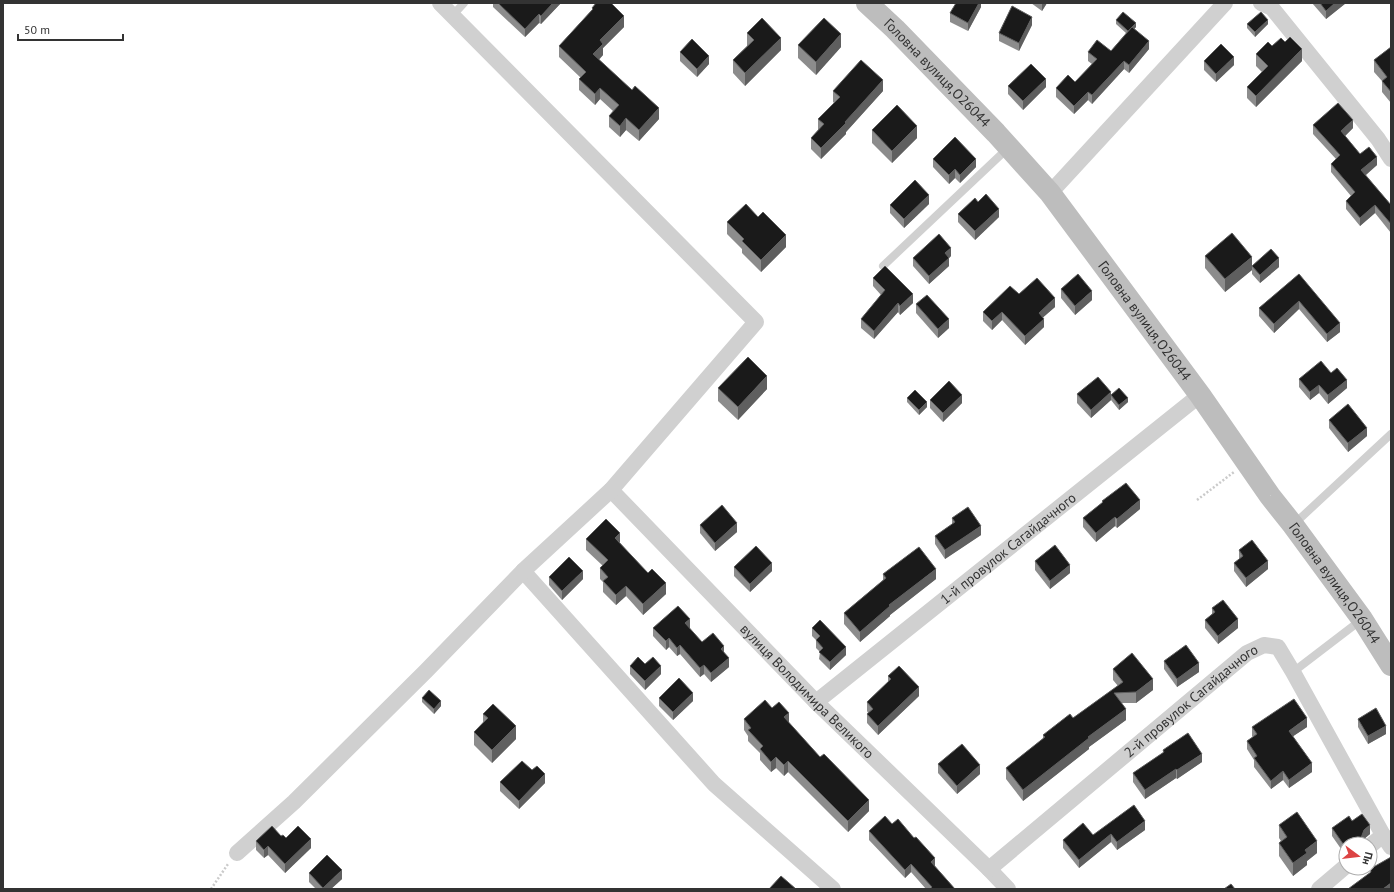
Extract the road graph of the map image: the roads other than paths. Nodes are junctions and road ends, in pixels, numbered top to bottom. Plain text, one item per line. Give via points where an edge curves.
1 (440, 3) edge
2 (464, 3) edge
3 (867, 3) edge
4 (1225, 3) edge
5 (1261, 3) edge
6 (453, 15) junction
7 (1008, 147) junction
8 (1391, 159) edge
9 (1050, 193) junction
10 (883, 266) edge
11 (1200, 395) junction
12 (1391, 434) edge
13 (611, 490) junction
14 (1293, 525) junction
15 (523, 571) junction
16 (1362, 619) junction
17 (1391, 665) edge
18 (1293, 672) junction
19 (816, 702) junction
20 (1387, 841) edge
21 (237, 853) dead end
22 (989, 869) junction
23 (1338, 873) edge
24 (834, 889) edge
25 (1008, 889) edge
26 (1319, 889) edge

1 - 6 street
2 - 6 lane
3 - 7 main road, Головна вулиця,О26044
4 - 9 street
5 - 8 street via 1272,8 1378,139
6 - 13 street via 756,322
7 - 9 main road, Головна вулиця,О26044
7 - 10 lane
9 - 11 main road, Головна вулиця,О26044
11 - 14 main road, Головна вулиця,О26044
11 - 19 street, 1-й провулок Сагайдачного
12 - 14 lane
13 - 15 street
13 - 19 street, вулиця Володимира Великого
14 - 16 main road, Головна вулиця,О26044
15 - 21 street via 294,802
15 - 24 street via 714,784
16 - 17 main road, Головна вулиця,О26044
16 - 18 lane
18 - 20 street, 2-й провулок Сагайдачного
18 - 22 street, 2-й провулок Сагайдачного via 1278,647 1264,645 1247,653
19 - 22 street, вулиця Володимира Великого
22 - 25 street, вулиця Володимира Великого
23 - 26 street

